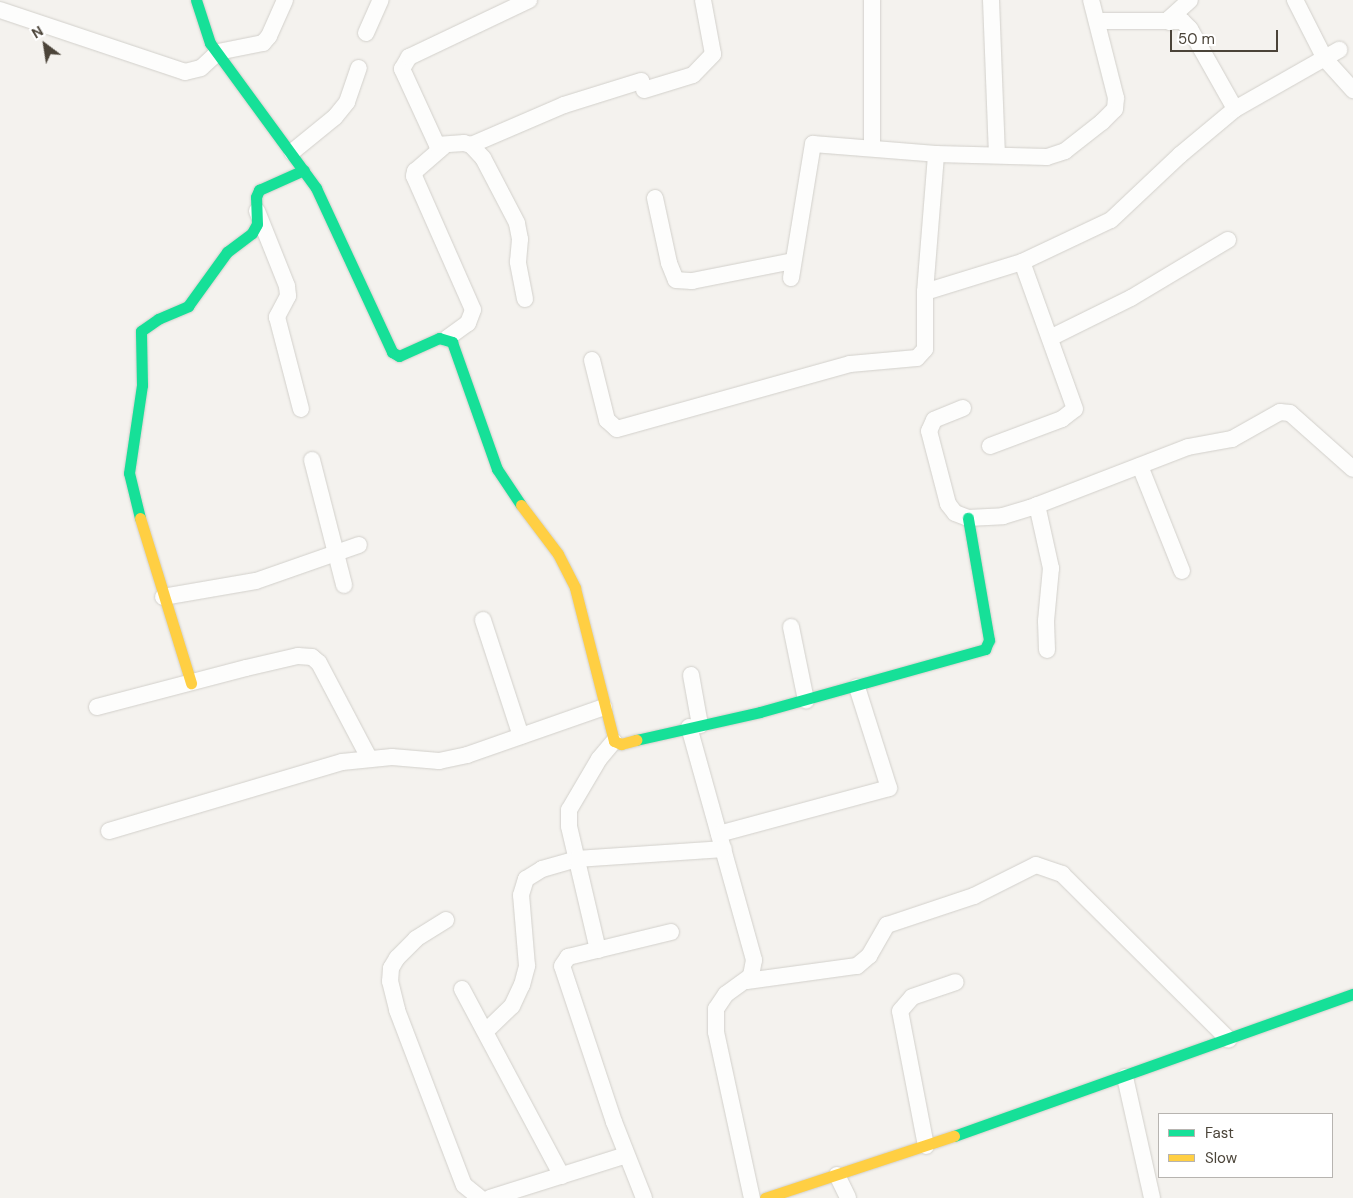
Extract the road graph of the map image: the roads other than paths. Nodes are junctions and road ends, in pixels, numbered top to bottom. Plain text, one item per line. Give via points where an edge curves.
1 (196, 0) edge
2 (285, 0) edge
3 (381, 0) edge
4 (530, 0) edge
5 (704, 0) edge
6 (872, 0) edge
7 (991, 0) edge
8 (1091, 0) edge
9 (1190, 0) edge
10 (1295, 0) edge
11 (0, 10) edge
12 (1169, 20) junction
13 (1098, 21) junction
14 (366, 33) dead end
15 (1339, 50) dead end
16 (221, 56) junction
17 (1325, 59) junction
18 (359, 68) dead end
19 (1353, 90) edge
20 (1235, 109) junction
21 (471, 145) junction
22 (288, 146) junction
23 (443, 147) junction
24 (872, 148) junction
25 (936, 154) junction
26 (996, 155) junction
27 (304, 170) junction
28 (655, 198) dead end
29 (256, 209) junction
30 (1228, 240) dead end
31 (793, 261) junction
32 (1022, 262) junction
33 (791, 278) dead end
34 (925, 292) junction
35 (525, 299) dead end
36 (446, 338) junction
37 (1050, 338) junction
38 (592, 360) dead end
39 (963, 408) dead end
40 (301, 409) dead end
41 (990, 446) dead end
42 (312, 460) dead end
43 (1140, 466) junction
44 (1353, 468) edge
45 (1037, 506) junction
46 (968, 518) junction
47 (359, 545) dead end
48 (338, 553) junction
49 (1182, 571) dead end
50 (344, 586) dead end
51 (163, 598) junction
52 (483, 620) dead end
53 (791, 627) dead end
54 (1047, 650) dead end
55 (691, 675) dead end
56 (191, 683) junction
57 (857, 688) junction
58 (806, 700) junction
59 (98, 707) dead end
60 (604, 707) junction
61 (695, 726) junction
62 (521, 736) junction
63 (614, 741) junction
64 (370, 758) junction
65 (109, 831) dead end
66 (721, 841) junction
67 (577, 859) junction
68 (446, 920) dead end
69 (671, 932) dead end
70 (598, 950) junction
71 (746, 981) junction
72 (956, 982) dead end
73 (462, 989) dead end
74 (1353, 994) edge
75 (486, 1031) junction
76 (1229, 1040) junction
77 (1125, 1077) junction
78 (926, 1146) junction
79 (626, 1155) junction
80 (837, 1175) junction
81 (562, 1176) junction
82 (480, 1198) edge
83 (490, 1198) edge
84 (644, 1198) edge
85 (752, 1198) edge
86 (765, 1198) edge
87 (848, 1198) edge
88 (1152, 1198) edge

1 - 16 street via 204,30
2 - 16 street via 269,36 262,43
3 - 14 street
4 - 23 street via 417,52 402,64 403,75 431,137
5 - 21 street via 713,54 693,76 642,85 564,106
6 - 24 street
7 - 26 street
8 - 13 street
9 - 12 street
10 - 17 street
11 - 16 street via 185,72 201,68
12 - 13 street
12 - 20 street via 1182,21 1190,28
13 - 26 street via 1116,98 1115,109 1065,151 1047,156
15 - 17 street
16 - 22 street
17 - 19 street
17 - 20 street
18 - 22 street via 347,102 335,118
20 - 32 street via 1111,220
21 - 23 street
21 - 35 street via 483,158 517,223 520,239 518,262
22 - 27 street
23 - 36 street via 415,170 414,176 473,310 468,323
24 - 25 street
24 - 31 street via 811,145
25 - 26 street
25 - 34 street
27 - 29 street via 259,190
27 - 36 street via 332,220 392,352 399,356 439,338
28 - 31 street via 669,263 676,280 692,281
29 - 40 street via 288,286 288,296 277,316
29 - 51 street via 257,224 252,233 227,252 188,306 158,319 141,331 142,385 130,473 131,490
30 - 37 street via 1131,298
31 - 33 street
32 - 34 street
32 - 37 street
34 - 38 street via 925,349 917,358 850,364 617,429 606,420
36 - 60 street via 456,353 497,469 558,554 574,588
37 - 41 street via 1075,405 1074,412
39 - 46 street via 934,420 929,431 948,504 955,513
42 - 48 street
43 - 44 street via 1200,443 1232,439 1286,411
43 - 45 street
43 - 49 street
45 - 46 street via 1004,516
45 - 54 street via 1052,582 1046,621
46 - 57 street via 988,647
47 - 48 street
48 - 50 street
48 - 51 street via 256,581
51 - 56 street
52 - 62 street
53 - 58 street
55 - 61 street
56 - 59 street
56 - 64 street via 298,656 312,657 319,663
57 - 58 street
57 - 66 street via 889,788
58 - 61 street
60 - 62 street
60 - 63 street
61 - 63 street via 621,744
61 - 66 street
62 - 64 street via 439,761
63 - 67 street via 599,759 569,810
64 - 65 street via 342,762
66 - 67 street
66 - 71 street via 754,960 754,971
67 - 70 street
67 - 75 street via 542,869 523,884 527,966 518,997
68 - 82 street via 416,939 397,958 391,968 390,981 397,1010 464,1185
69 - 70 street
70 - 79 street via 566,959 562,974
71 - 76 street via 857,966 869,956 887,925 998,886 1036,865 1062,874
71 - 85 street via 726,994 716,1009 716,1032
72 - 78 street via 912,997 900,1011
73 - 75 street
74 - 76 street
75 - 81 street
76 - 77 street
77 - 78 street
77 - 88 street
78 - 80 street
79 - 81 street
79 - 84 street
80 - 86 street
80 - 87 street
81 - 83 street

